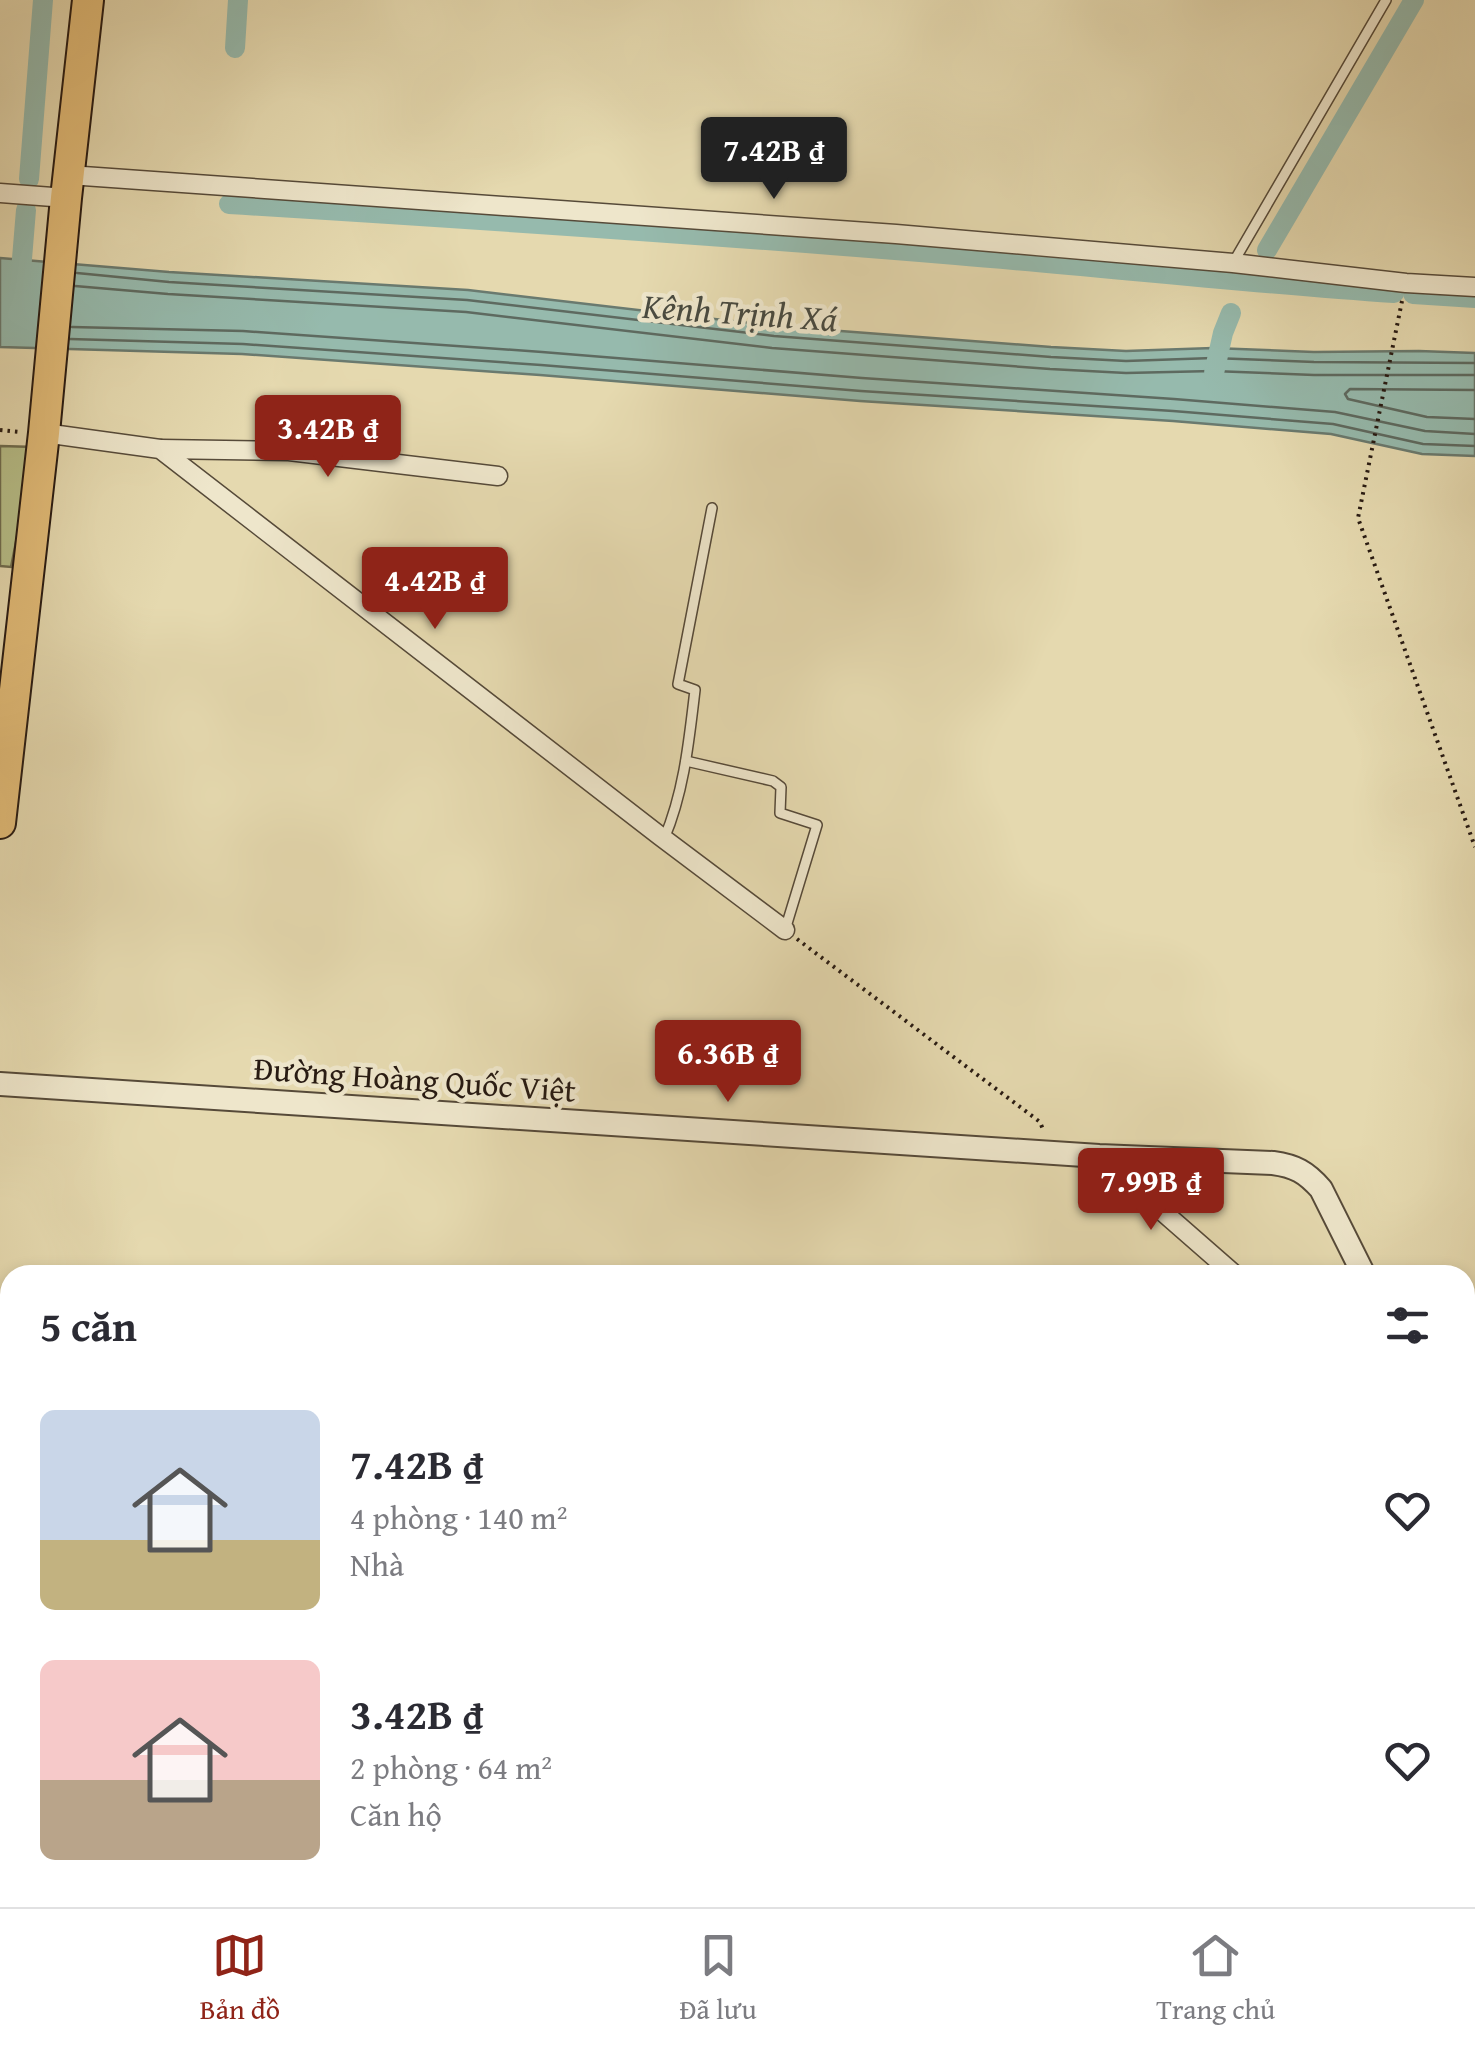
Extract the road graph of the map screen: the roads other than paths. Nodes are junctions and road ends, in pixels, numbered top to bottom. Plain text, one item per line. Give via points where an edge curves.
1 (88, 0) edge
2 (1386, 0) edge
3 (68, 186) junction
4 (0, 193) edge
5 (1233, 263) junction
6 (1475, 287) edge
7 (44, 433) junction
8 (160, 449) junction
9 (498, 476) dead end
10 (712, 508) dead end
11 (686, 762) junction
12 (0, 814) edge
13 (664, 839) junction
14 (785, 930) joint
15 (0, 1084) edge
16 (1098, 1156) junction
17 (1223, 1265) edge
18 (1359, 1265) edge

1 - 3 main road
2 - 5 lane
3 - 4 street
3 - 5 street via 876,232
3 - 7 main road
5 - 6 street
7 - 8 street
7 - 12 main road
8 - 9 street via 289,452
8 - 13 street
10 - 11 lane via 678,684 695,690
11 - 13 lane
11 - 14 lane via 779,784 780,812 817,825
13 - 14 street
15 - 16 street, Đường Hoàng Quốc Việt
16 - 17 street
16 - 18 street, Đường Hoàng Quốc Việt via 1298,1168 1328,1201

